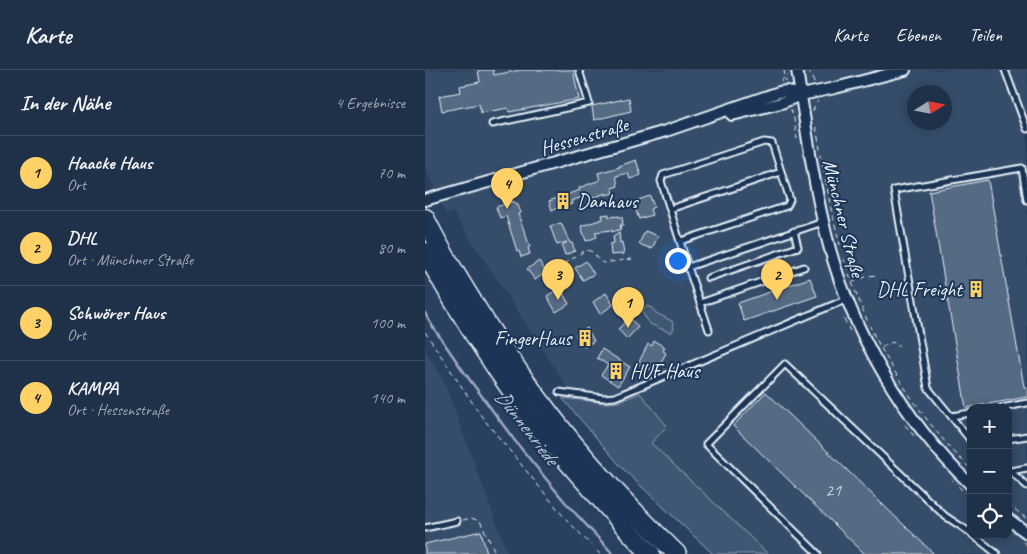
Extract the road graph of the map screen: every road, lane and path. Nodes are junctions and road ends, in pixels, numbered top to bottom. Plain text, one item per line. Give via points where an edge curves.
1 (579, 70) edge
2 (784, 70) edge
3 (797, 70) edge
4 (809, 70) edge
5 (905, 70) edge
6 (1005, 70) edge
7 (785, 76) dead end
8 (816, 92) junction
9 (801, 95) junction
10 (789, 113) dead end
11 (814, 114) dead end
12 (792, 115) dead end
13 (492, 124) dead end
14 (815, 124) dead end
15 (1027, 129) edge
16 (781, 172) junction
17 (427, 199) edge
18 (1027, 200) edge
19 (670, 209) junction
20 (425, 218) edge
21 (823, 222) junction
22 (793, 231) junction
23 (681, 242) junction
24 (839, 244) dead end
25 (425, 252) edge
26 (842, 253) dead end
27 (632, 259) dead end
28 (688, 266) junction
29 (804, 267) dead end
30 (557, 269) dead end
31 (877, 275) dead end
32 (707, 278) dead end
33 (852, 282) junction
34 (847, 299) junction
35 (700, 303) junction
36 (709, 330) dead end
37 (425, 332) edge
38 (899, 345) dead end
39 (881, 348) junction
40 (559, 392) dead end
41 (1027, 403) edge
42 (1012, 406) edge
43 (967, 414) edge
44 (951, 416) junction
45 (967, 436) edge
46 (1027, 436) edge
47 (1012, 438) edge
48 (967, 465) edge
49 (1027, 468) edge
50 (1012, 470) edge
51 (1012, 472) edge
52 (967, 481) edge
53 (1027, 486) edge
54 (1012, 507) edge
55 (1027, 519) edge
56 (457, 521) joint
57 (1012, 522) edge
58 (425, 528) edge
59 (967, 531) edge
60 (1027, 533) edge
61 (978, 539) edge
62 (496, 554) edge
63 (600, 554) edge
64 (651, 554) edge
65 (677, 554) edge
66 (818, 554) edge
67 (997, 554) edge

1 - 13 lane via 589,103
2 - 7 path
3 - 9 street, Münchner Straße
4 - 8 path
5 - 8 street, Hessenstraße
6 - 15 lane
8 - 9 street, Hessenstraße
8 - 11 path via 818,102
9 - 17 street, Hessenstraße
9 - 21 street, Münchner Straße
10 - 12 path
14 - 24 path
16 - 19 lane
16 - 19 lane via 772,143 764,142 663,175 661,181
16 - 23 lane via 790,200 787,206
18 - 44 lane via 1022,168 894,190 928,388
19 - 23 lane
20 - 65 highway via 463,287 538,398 617,494
21 - 22 lane
21 - 34 street, Münchner Straße
22 - 28 lane
22 - 32 lane via 798,247
23 - 28 lane
25 - 64 highway via 449,296 524,408 598,497
26 - 33 path
27 - 30 path via 603,264 589,250
28 - 35 lane
29 - 35 lane
31 - 33 path
33 - 39 path
34 - 40 lane via 615,397
34 - 52 street, Münchner Straße via 868,346 893,389 930,440
35 - 36 lane
37 - 63 path via 482,417 565,518
38 - 39 path via 893,342
39 - 48 path via 917,406
41 - 42 lane
43 - 44 lane
44 - 45 lane
46 - 47 lane
49 - 50 lane
51 - 53 lane
54 - 55 path
56 - 58 lane
56 - 62 path via 471,518 480,521
57 - 60 street
59 - 66 lane via 945,516 785,364 706,444
61 - 67 lane

